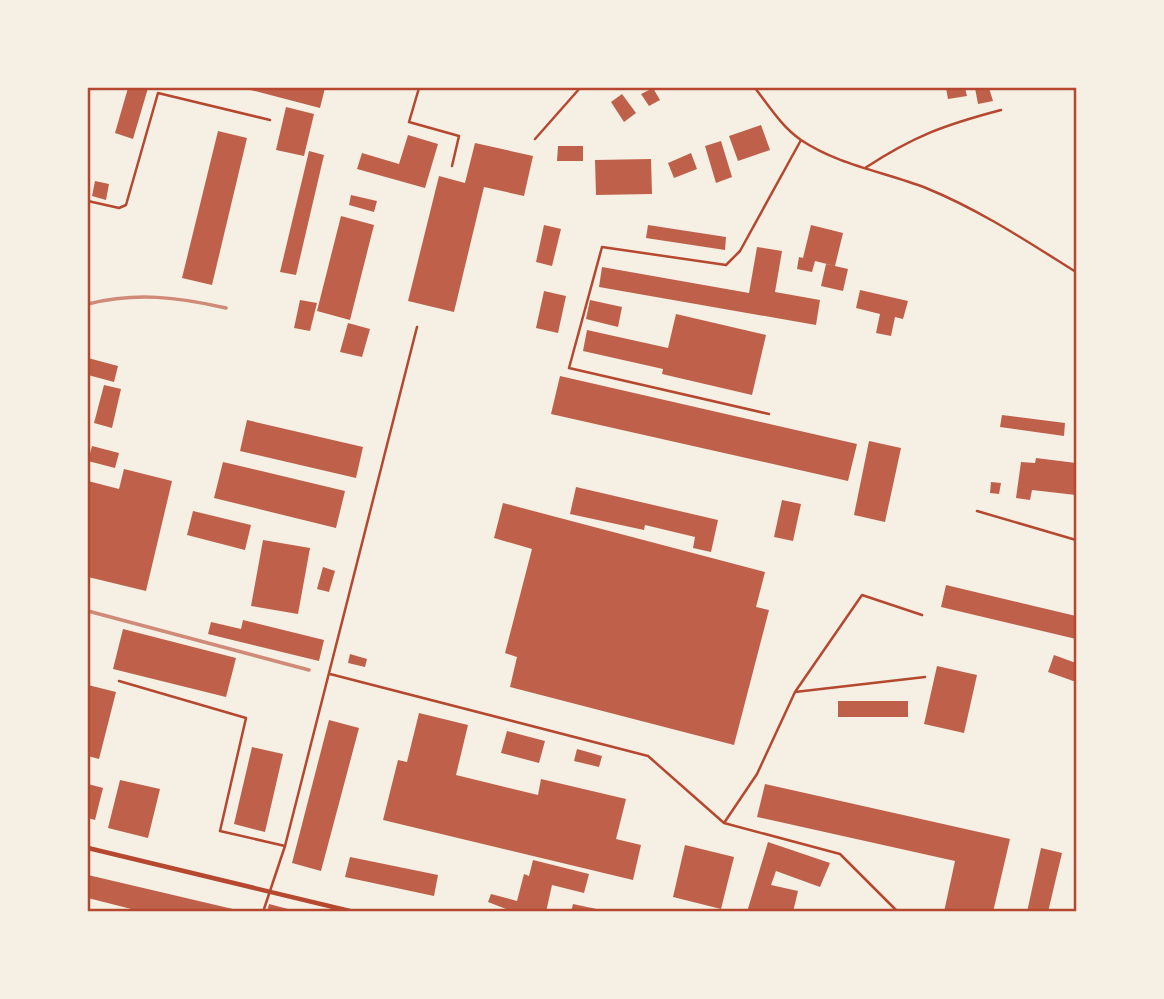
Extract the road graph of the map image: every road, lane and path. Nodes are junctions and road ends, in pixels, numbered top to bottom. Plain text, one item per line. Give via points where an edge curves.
1 (160, 88) edge
2 (419, 88) edge
3 (580, 88) edge
4 (755, 88) edge
5 (158, 93) junction
6 (1001, 110) dead end
7 (270, 120) dead end
8 (535, 139) dead end
9 (801, 140) junction
10 (452, 166) dead end
11 (865, 168) junction
12 (88, 201) edge
13 (1076, 272) edge
14 (417, 327) dead end
15 (769, 414) dead end
16 (976, 511) dead end
17 (1076, 540) edge
18 (922, 615) dead end
19 (330, 674) junction
20 (925, 677) dead end
21 (119, 681) dead end
22 (794, 692) junction
23 (724, 822) junction
24 (285, 846) junction
25 (88, 848) edge
26 (268, 891) junction
27 (263, 912) edge
28 (354, 912) edge
29 (898, 912) edge

1 - 5 lane
2 - 10 lane via 409,122 459,136
3 - 8 lane
4 - 9 lane
5 - 7 lane
5 - 12 lane via 126,205 119,208
6 - 11 lane via 906,141
9 - 11 lane
9 - 15 lane via 740,251 726,265 602,247 569,368
11 - 13 lane via 927,189 981,215
14 - 19 lane
16 - 17 lane
18 - 22 lane via 862,595
19 - 23 lane via 648,756
19 - 24 lane
20 - 22 lane
21 - 24 lane via 246,718 220,831
22 - 23 lane via 757,774
23 - 29 lane via 841,854
24 - 26 lane
25 - 26 street
26 - 27 lane
26 - 28 street

